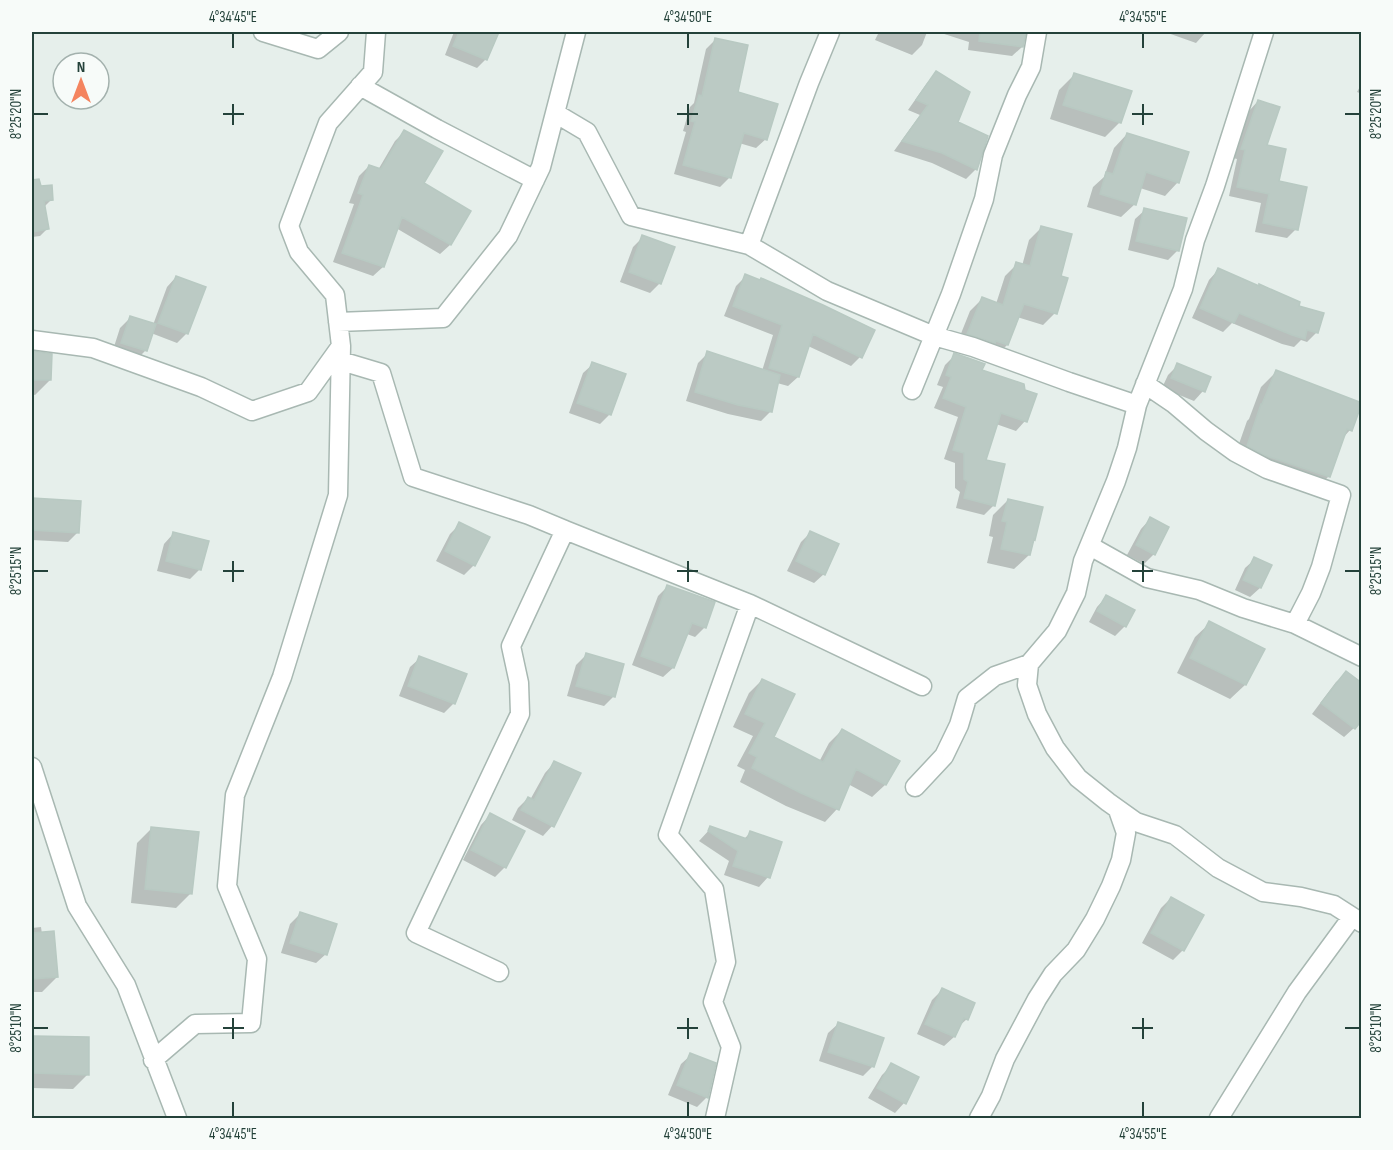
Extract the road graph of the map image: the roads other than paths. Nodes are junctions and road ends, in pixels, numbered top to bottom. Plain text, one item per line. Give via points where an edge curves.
1 (263, 32) edge
2 (339, 32) edge
3 (376, 32) edge
4 (576, 32) edge
5 (830, 32) edge
6 (1037, 32) edge
7 (1264, 32) edge
8 (360, 86) junction
9 (555, 113) junction
10 (535, 180) junction
11 (749, 245) junction
12 (338, 322) junction
13 (934, 336) junction
14 (32, 340) edge
15 (341, 353) junction
16 (1145, 384) junction
17 (912, 390) dead end
18 (1137, 405) junction
19 (565, 530) junction
20 (1090, 546) junction
21 (750, 604) junction
22 (1295, 624) junction
23 (1362, 657) edge
24 (1029, 664) junction
25 (922, 686) dead end
26 (32, 767) edge
27 (915, 787) dead end
28 (1118, 810) junction
29 (1357, 920) edge
30 (500, 972) dead end
31 (153, 1060) junction
32 (177, 1119) edge
33 (715, 1119) edge
34 (979, 1119) edge
35 (1219, 1119) edge

1 - 2 street via 318,50
3 - 8 street via 373,72
4 - 9 street
5 - 11 street
6 - 13 street via 1031,67 993,155 984,199
7 - 16 street via 1195,240 1183,289
8 - 10 street
8 - 12 street via 328,123 289,226 299,252 335,295
9 - 10 street
9 - 11 street via 587,132 631,216
10 - 12 street via 508,236 443,318
11 - 13 street via 827,291
12 - 15 street
13 - 17 street
13 - 18 street
14 - 15 street via 93,348 201,387 252,411 308,392
15 - 19 street via 381,373 413,477
15 - 31 street via 338,495 282,677 235,795 227,886 257,959 251,1023 195,1024
16 - 18 street
16 - 22 street via 1235,452 1267,469 1341,495 1321,567
18 - 20 street via 1127,448
19 - 21 street
19 - 30 street via 511,646 519,683 520,714 416,933
20 - 22 street via 1147,578 1199,590
20 - 24 street via 1076,593 1057,631
21 - 25 street
21 - 33 street via 668,836 714,889 718,910 726,962 713,1002 731,1047
22 - 23 street
24 - 27 street via 995,676 967,698 944,756
24 - 28 street via 1027,685 1036,714 1055,748 1078,778
26 - 31 street via 77,906 126,985
28 - 29 street via 1136,822 1175,836 1218,868 1263,892 1334,904
28 - 34 street via 1126,833 1111,886 1076,950 1053,974 1037,999
29 - 35 street via 1297,992
31 - 32 street

